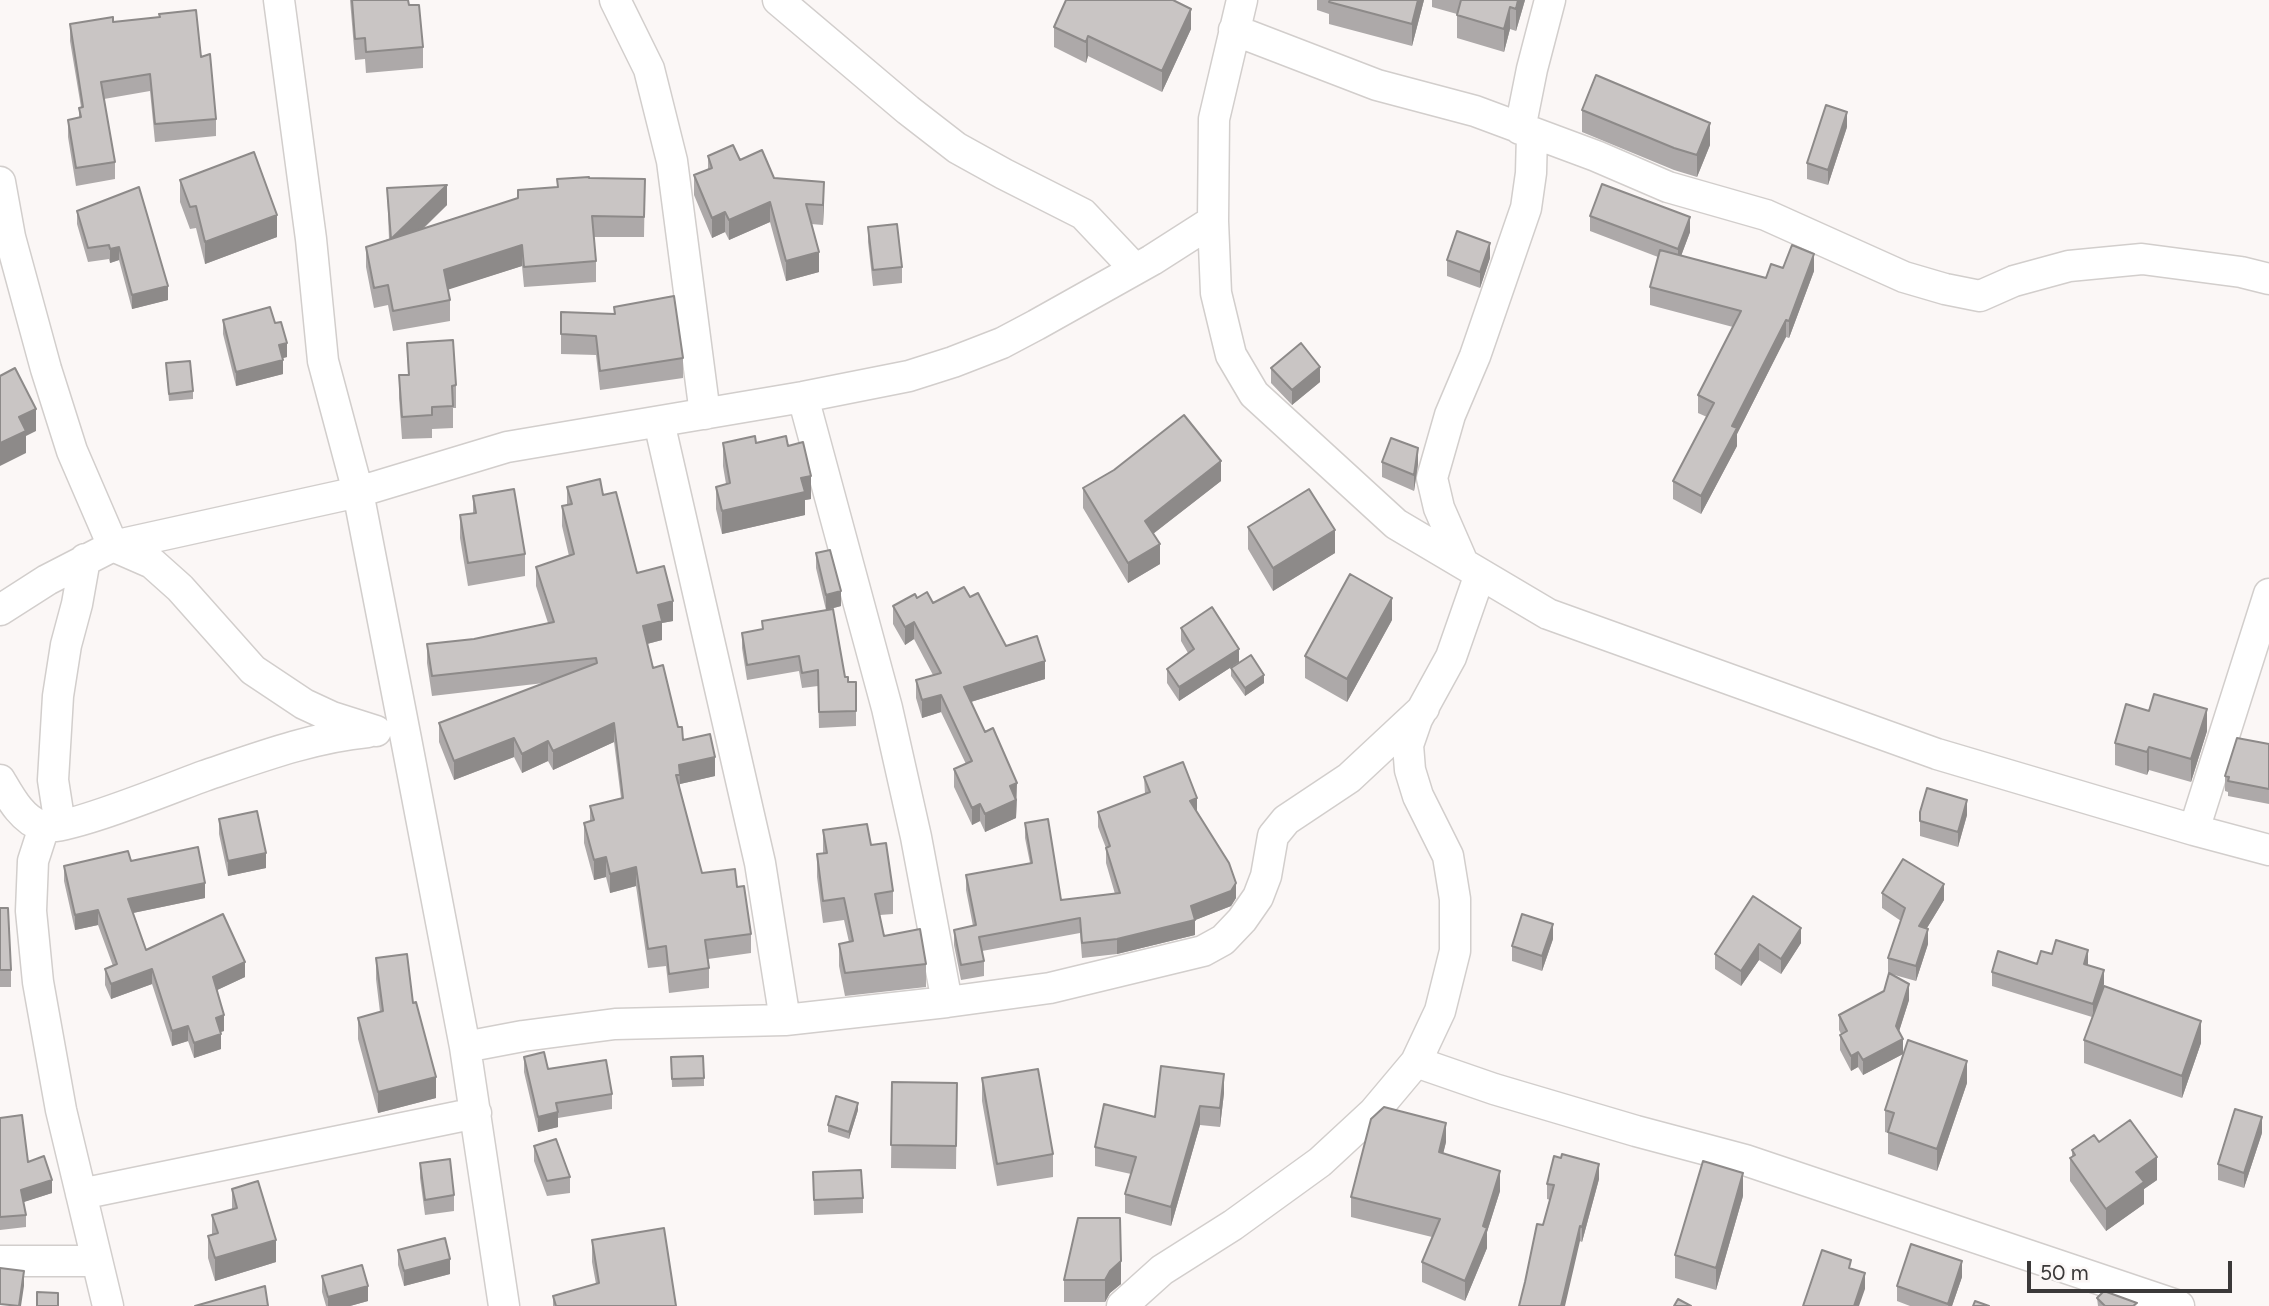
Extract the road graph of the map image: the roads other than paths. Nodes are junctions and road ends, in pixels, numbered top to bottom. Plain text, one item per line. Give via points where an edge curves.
1 (279, 0) edge
2 (615, 0) edge
3 (778, 0) edge
4 (1242, 0) edge
5 (1550, 0) edge
6 (1234, 30) junction
7 (1526, 132) junction
8 (0, 182) edge
9 (1213, 221) junction
10 (1135, 269) junction
11 (2269, 279) edge
12 (803, 397) junction
13 (705, 414) junction
14 (659, 422) junction
15 (358, 492) junction
16 (113, 546) junction
17 (85, 559) junction
18 (1472, 569) junction
19 (2269, 594) edge
20 (0, 610) edge
21 (1423, 708) junction
22 (376, 731) junction
23 (406, 739) junction
24 (0, 780) edge
25 (52, 826) junction
26 (2194, 830) junction
27 (2269, 850) edge
28 (947, 1002) junction
29 (785, 1020) junction
30 (465, 1047) junction
31 (1416, 1062) junction
32 (476, 1113) junction
33 (81, 1194) junction
34 (0, 1261) edge
35 (97, 1261) junction
36 (107, 1306) edge
37 (504, 1306) edge
38 (1122, 1306) edge
39 (2179, 1306) edge

1 - 15 street via 312,239 323,360
2 - 13 street via 649,69 672,162
3 - 10 street via 957,148 1083,214
4 - 6 street
5 - 7 street via 1532,69
6 - 7 street via 1377,85 1475,111
6 - 9 street via 1214,119
7 - 11 street via 1668,187 1766,215 1903,277 1980,296 2069,266 2143,259
7 - 18 street via 1531,173 1526,208 1450,415 1432,478 1438,508
8 - 16 street via 46,369 72,451
9 - 10 street
9 - 18 street via 1216,293 1231,355 1254,394 1396,524
10 - 12 street via 1002,343 953,362 909,376
12 - 13 street
12 - 28 street via 887,708
13 - 14 street
14 - 15 street via 507,447
14 - 29 street via 760,863
15 - 16 street
15 - 23 street
16 - 17 street
16 - 22 street via 162,571 253,670 304,704
17 - 20 street
17 - 25 street via 58,696
18 - 21 street via 1451,657
18 - 26 street via 1548,614 1937,754
19 - 26 street
21 - 28 street via 1349,778 1286,820 1273,836 1258,897 1223,940 1203,951 1050,988
21 - 31 street via 1408,746 1410,770 1448,856 1455,899 1455,951 1440,1011
22 - 23 street
22 - 25 street via 342,734 292,748 70,824
23 - 30 street
24 - 25 street via 28,820
25 - 33 street via 33,861 31,911 37,982
26 - 27 street
28 - 29 street
29 - 30 street via 615,1024
30 - 32 street
31 - 38 street via 1374,1112 1320,1162 1233,1226 1162,1270
31 - 39 street via 1745,1160
32 - 33 street
32 - 37 street
33 - 35 street
34 - 35 street
35 - 36 street

